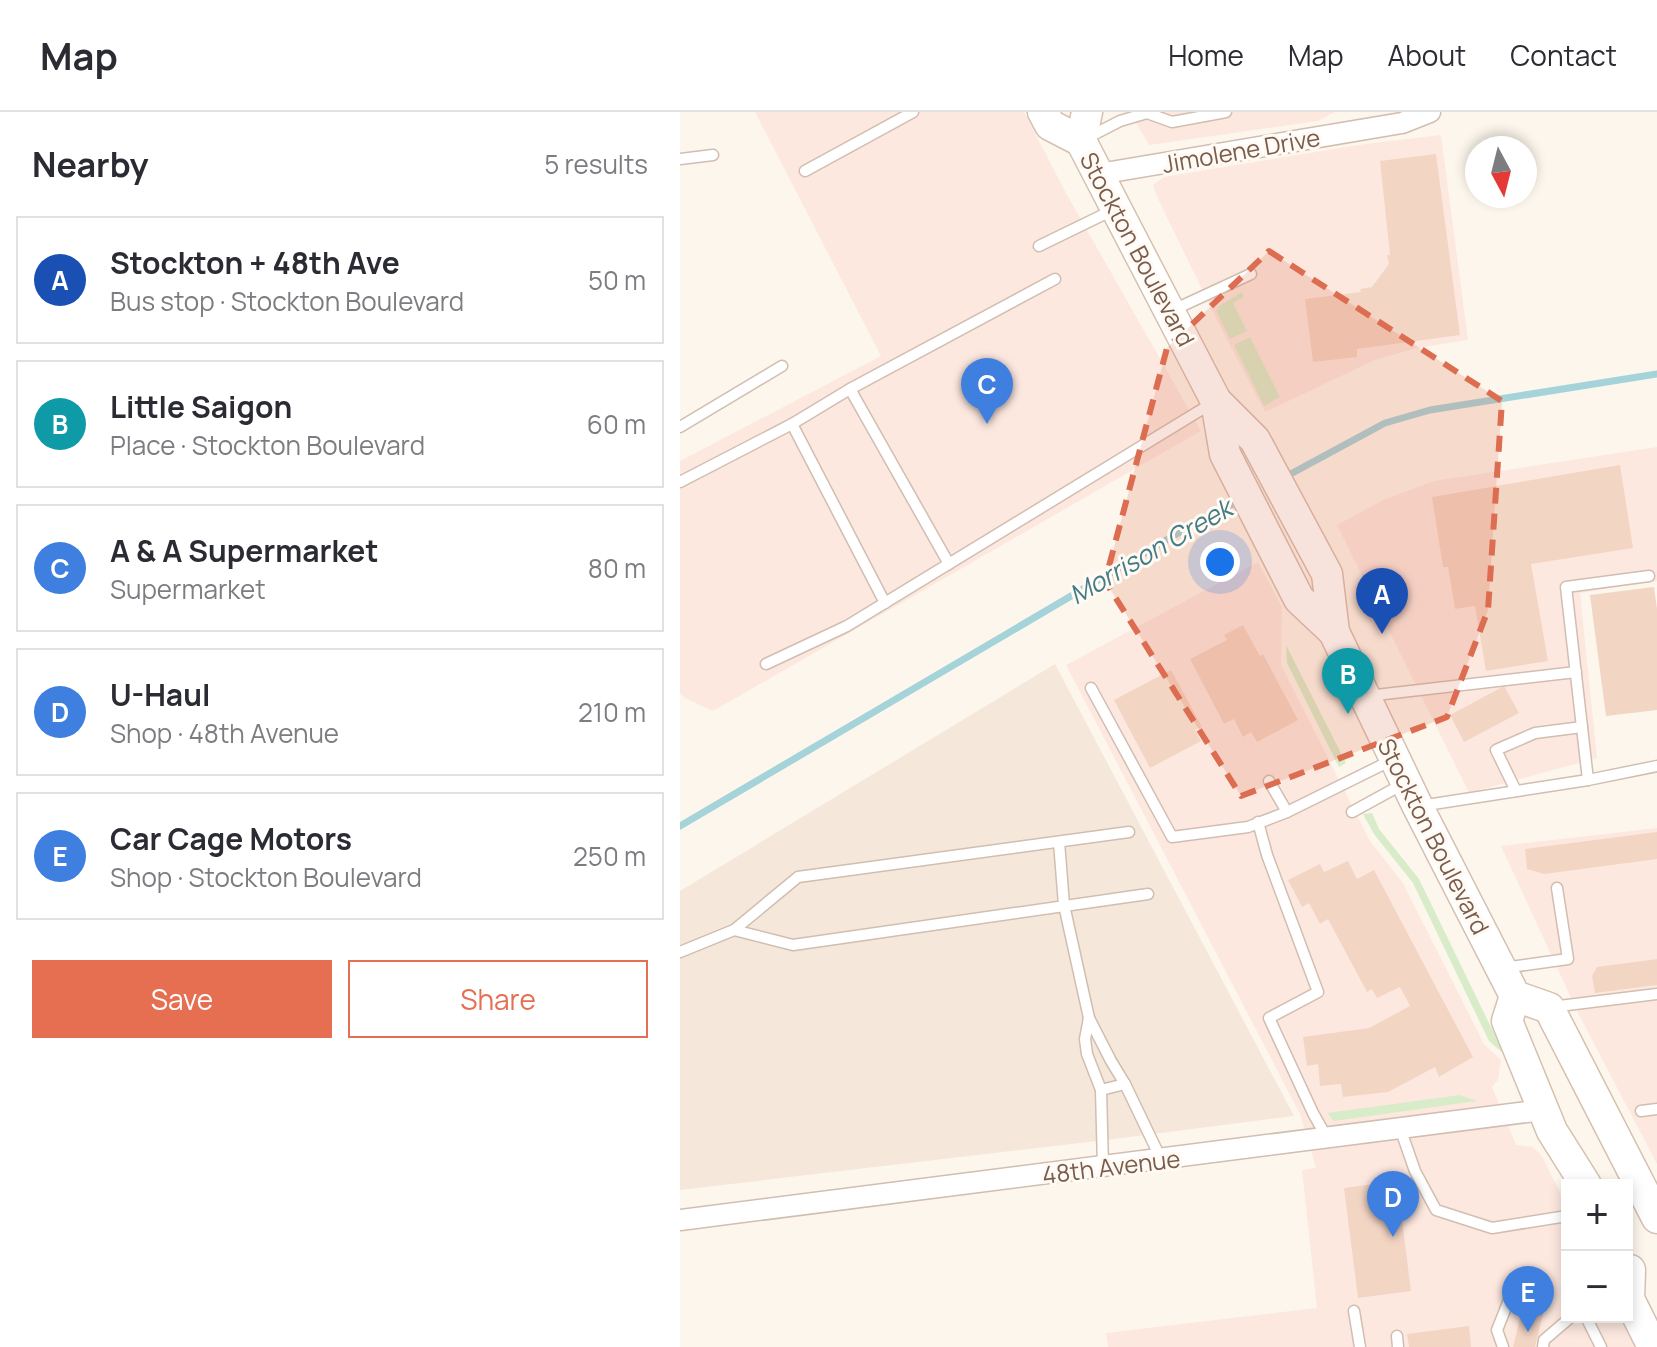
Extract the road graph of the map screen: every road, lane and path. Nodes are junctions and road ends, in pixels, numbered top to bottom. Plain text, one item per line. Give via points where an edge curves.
1 (913, 112) edge
2 (1043, 112) edge
3 (1147, 112) edge
4 (1226, 112) edge
5 (1430, 112) edge
6 (1084, 126) edge
7 (713, 155) dead end
8 (680, 159) edge
9 (805, 171) dead end
10 (1099, 174) junction
11 (1115, 208) junction
12 (1039, 246) dead end
13 (1251, 274) dead end
14 (1055, 279) dead end
15 (1169, 311) junction
16 (782, 366) dead end
17 (850, 389) junction
18 (1216, 401) junction
19 (792, 424) junction
20 (680, 427) edge
21 (680, 482) edge
22 (949, 564) junction
23 (1649, 576) dead end
24 (885, 603) junction
25 (1334, 632) junction
26 (766, 664) dead end
27 (1576, 672) junction
28 (1091, 688) dead end
29 (1366, 696) junction
30 (1582, 727) junction
31 (1657, 766) edge
32 (1588, 780) junction
33 (1269, 781) dead end
34 (1406, 783) junction
35 (1516, 791) junction
36 (1287, 812) junction
37 (1352, 812) dead end
38 (1258, 822) junction
39 (1129, 832) dead end
40 (1059, 842) junction
41 (1557, 888) dead end
42 (1148, 894) dead end
43 (1064, 905) junction
44 (734, 930) junction
45 (680, 952) edge
46 (1501, 969) junction
47 (1657, 994) edge
48 (1515, 996) junction
49 (1549, 1008) junction
50 (1089, 1018) junction
51 (1125, 1084) junction
52 (1101, 1090) junction
53 (1657, 1109) edge
54 (1542, 1110) junction
55 (1641, 1111) dead end
56 (1400, 1128) junction
57 (1327, 1138) junction
58 (1161, 1159) junction
59 (1103, 1167) junction
60 (1582, 1179) edge
61 (1561, 1217) edge
62 (1657, 1218) edge
63 (680, 1220) edge
64 (1633, 1277) edge
65 (1513, 1290) dead end
66 (1633, 1307) edge
67 (1354, 1311) dead end
68 (1657, 1319) edge
69 (1564, 1323) edge
70 (1589, 1323) edge
71 (1360, 1347) edge
72 (1503, 1347) edge
73 (1543, 1347) edge
74 (1601, 1347) edge
75 (1653, 1347) edge

1 - 9 lane
2 - 6 main road, Stockton Boulevard via 1050,125
3 - 4 lane via 1172,122
3 - 6 lane
5 - 10 street, Jimolene Drive via 1402,123
6 - 10 main road, Stockton Boulevard
7 - 8 lane
10 - 11 main road, Stockton Boulevard
11 - 12 lane
11 - 15 main road, Stockton Boulevard
13 - 15 lane
14 - 17 lane
15 - 18 main road, Stockton Boulevard
16 - 20 lane
17 - 19 lane
17 - 22 lane
18 - 22 lane
18 - 25 main road, Stockton Boulevard via 1225,454 1299,599
18 - 25 main road, Stockton Boulevard via 1255,440 1331,572
19 - 21 lane
19 - 24 lane
22 - 24 lane
23 - 27 lane via 1566,587
24 - 26 lane
25 - 29 main road, Stockton Boulevard
27 - 29 lane
27 - 30 lane
28 - 38 lane via 1172,837
29 - 34 main road, Stockton Boulevard
30 - 32 lane
30 - 35 lane via 1535,733 1496,750
31 - 32 lane
32 - 35 lane
33 - 36 lane
34 - 35 lane
34 - 36 lane
34 - 37 lane
34 - 46 main road, Stockton Boulevard
36 - 38 lane
38 - 57 lane via 1318,992 1269,1018
39 - 40 lane
40 - 43 lane
40 - 44 lane via 798,877
41 - 46 lane via 1568,959
42 - 43 lane
43 - 44 lane via 793,945
43 - 50 lane
44 - 45 lane
46 - 48 main road, Stockton Boulevard
47 - 49 lane
48 - 49 main road
48 - 54 main road via 1507,1021
49 - 62 main road
50 - 51 lane
50 - 52 lane via 1087,1054
51 - 52 lane
51 - 58 lane
52 - 59 lane
53 - 55 lane
54 - 56 street, 48th Avenue
54 - 60 main road
56 - 57 street, 48th Avenue
56 - 61 lane via 1436,1210 1492,1228
57 - 58 street, 48th Avenue
58 - 59 street, 48th Avenue
59 - 63 street, 48th Avenue
64 - 68 main road
65 - 72 lane via 1497,1330
66 - 75 main road
67 - 71 lane
69 - 73 lane
70 - 74 lane

